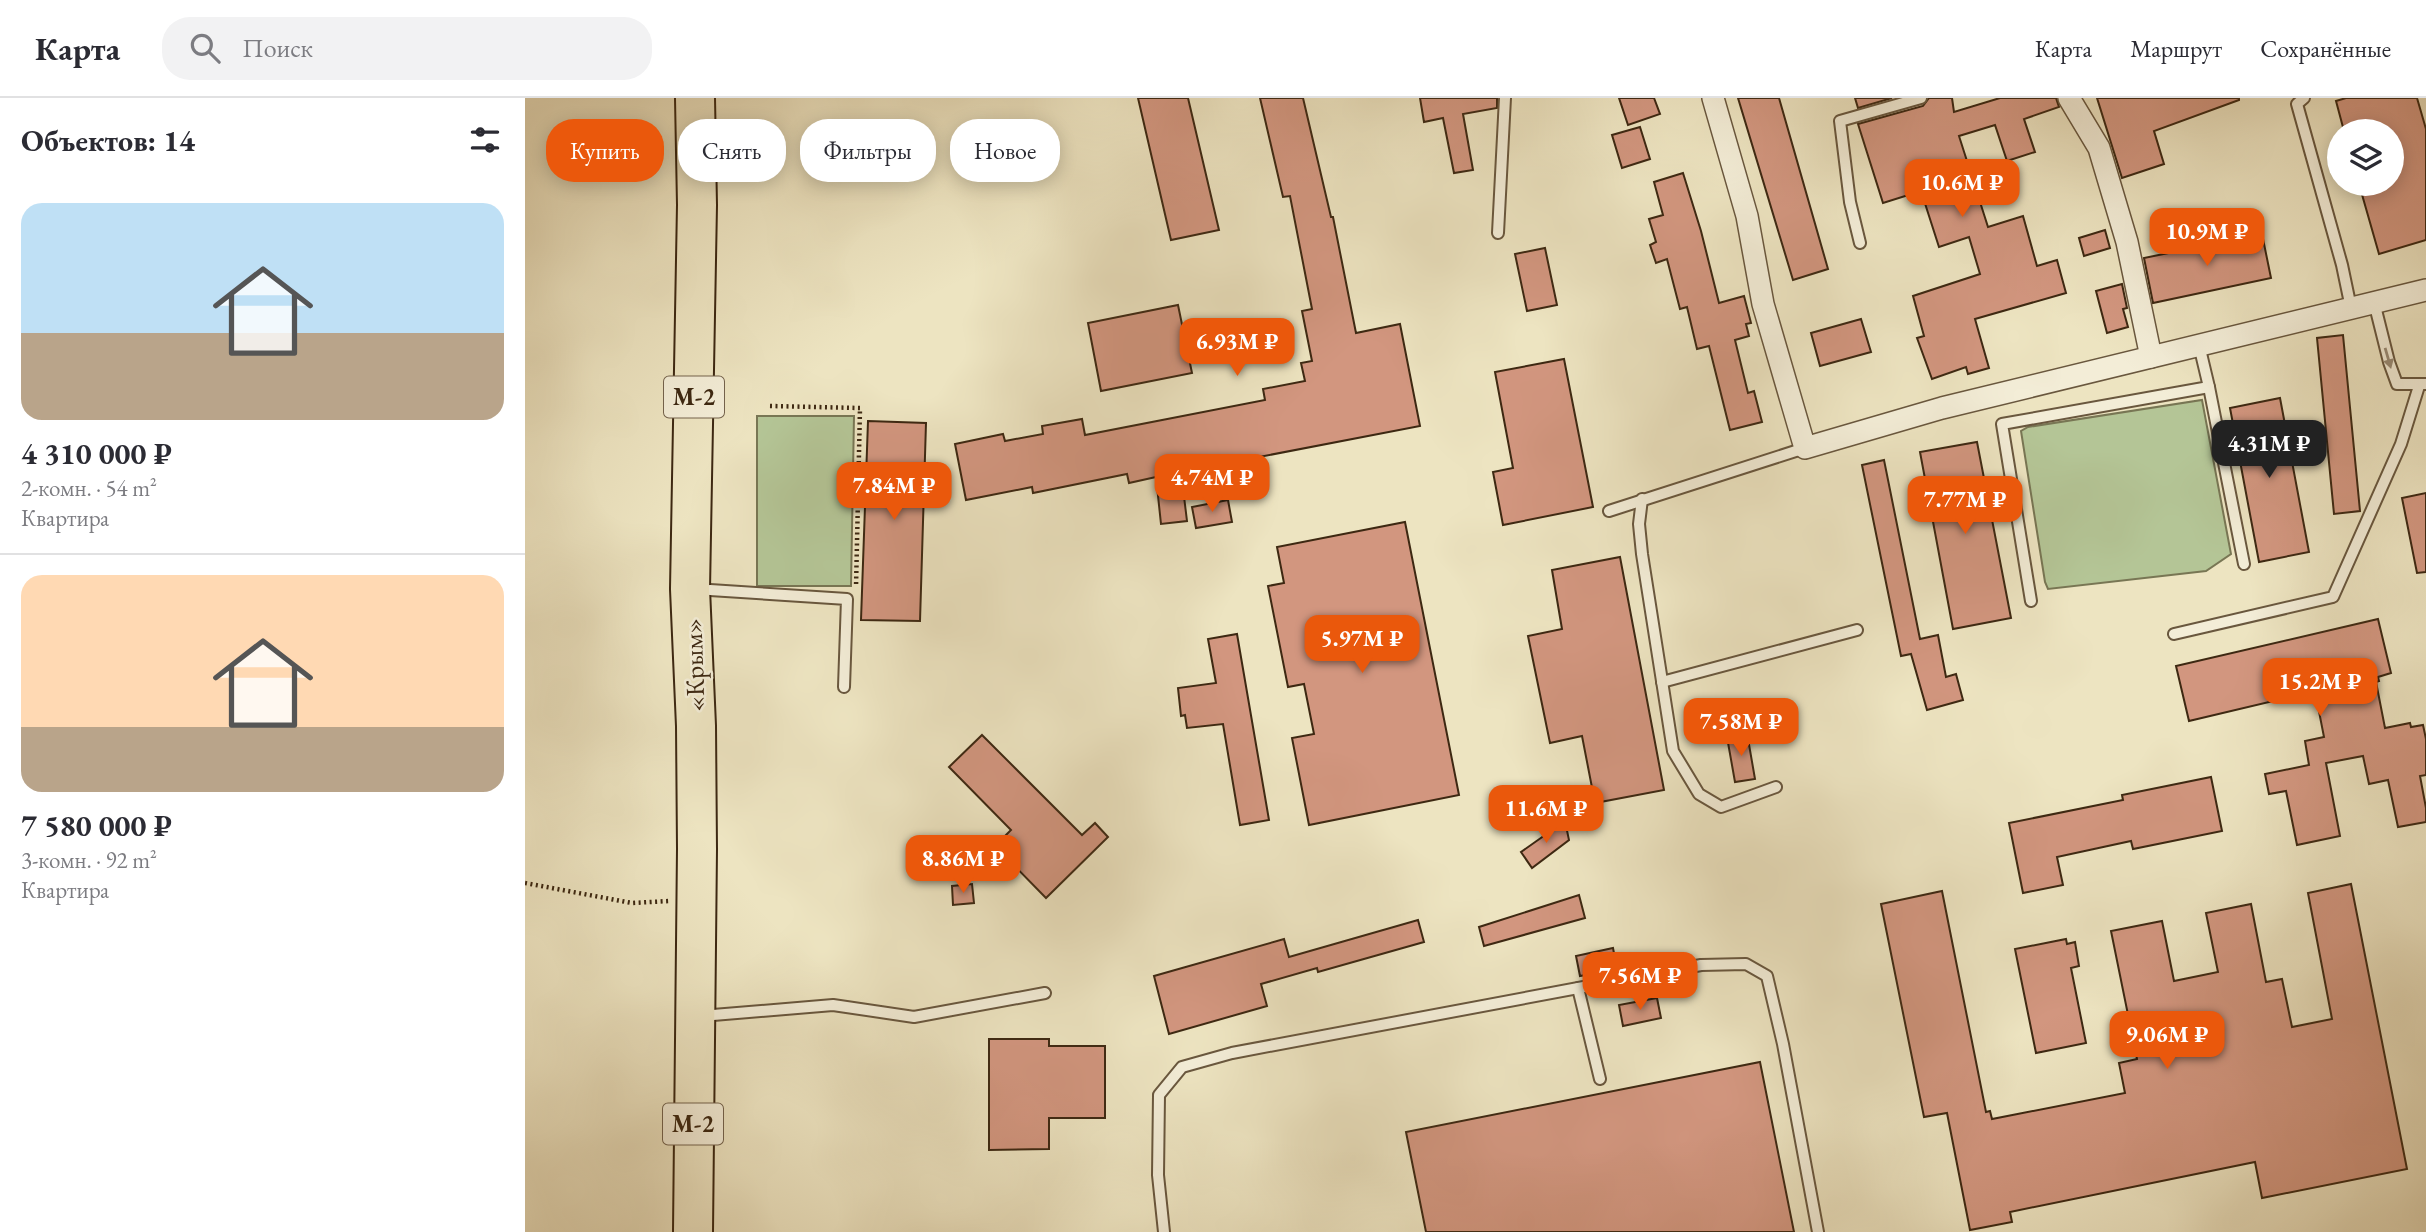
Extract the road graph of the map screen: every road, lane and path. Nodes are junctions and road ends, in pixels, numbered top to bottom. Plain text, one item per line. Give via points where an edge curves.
1 (695, 98) edge
2 (716, 98) edge
3 (1505, 98) edge
4 (1713, 98) edge
5 (1921, 98) edge
6 (2069, 98) edge
7 (2304, 98) edge
8 (1498, 233) dead end
9 (1860, 243) dead end
10 (2426, 290) edge
11 (2374, 302) junction
12 (2351, 308) junction
13 (2199, 345) junction
14 (2151, 356) junction
15 (2422, 385) edge
16 (2209, 387) junction
17 (770, 406) dead end
18 (1805, 448) junction
19 (1642, 499) junction
20 (1609, 511) dead end
21 (2244, 564) dead end
22 (710, 590) junction
23 (847, 599) junction
24 (2031, 601) dead end
25 (1857, 630) dead end
26 (2174, 634) dead end
27 (1662, 682) junction
28 (844, 687) dead end
29 (1776, 788) dead end
30 (525, 883) edge
31 (675, 890) dead end
32 (1578, 988) junction
33 (1045, 993) dead end
34 (713, 1015) junction
35 (1600, 1079) dead end
36 (693, 1232) edge
37 (711, 1232) edge
38 (1164, 1232) edge
39 (1818, 1232) edge

1 - 36 highway, «Крым» / М-2 via 690,589 697,835
2 - 22 highway
3 - 8 lane
4 - 18 street via 1747,216 1763,304
5 - 9 lane via 1840,121
6 - 14 street via 2099,148 2127,242
7 - 12 lane via 2298,104
10 - 11 street
11 - 12 street
11 -> 15 lane via 2397,384
12 - 13 street
13 - 14 street
13 - 16 lane
14 - 18 street
15 - 26 lane via 2333,597
16 - 21 lane
16 - 24 lane via 2002,424
17 - 23 path via 860,408 856,590
18 - 19 lane
19 - 20 lane
19 - 27 lane via 1639,524
22 - 23 lane
22 - 34 highway via 716,845
23 - 28 lane
25 - 27 lane
27 - 29 lane via 1673,751 1699,794 1721,807
30 - 31 path via 632,904 669,901
32 - 35 lane
32 - 38 lane via 1232,1053 1182,1067 1159,1095
32 - 39 lane via 1701,965 1746,964 1767,976
33 - 34 lane via 914,1017 833,1005
34 - 37 highway

